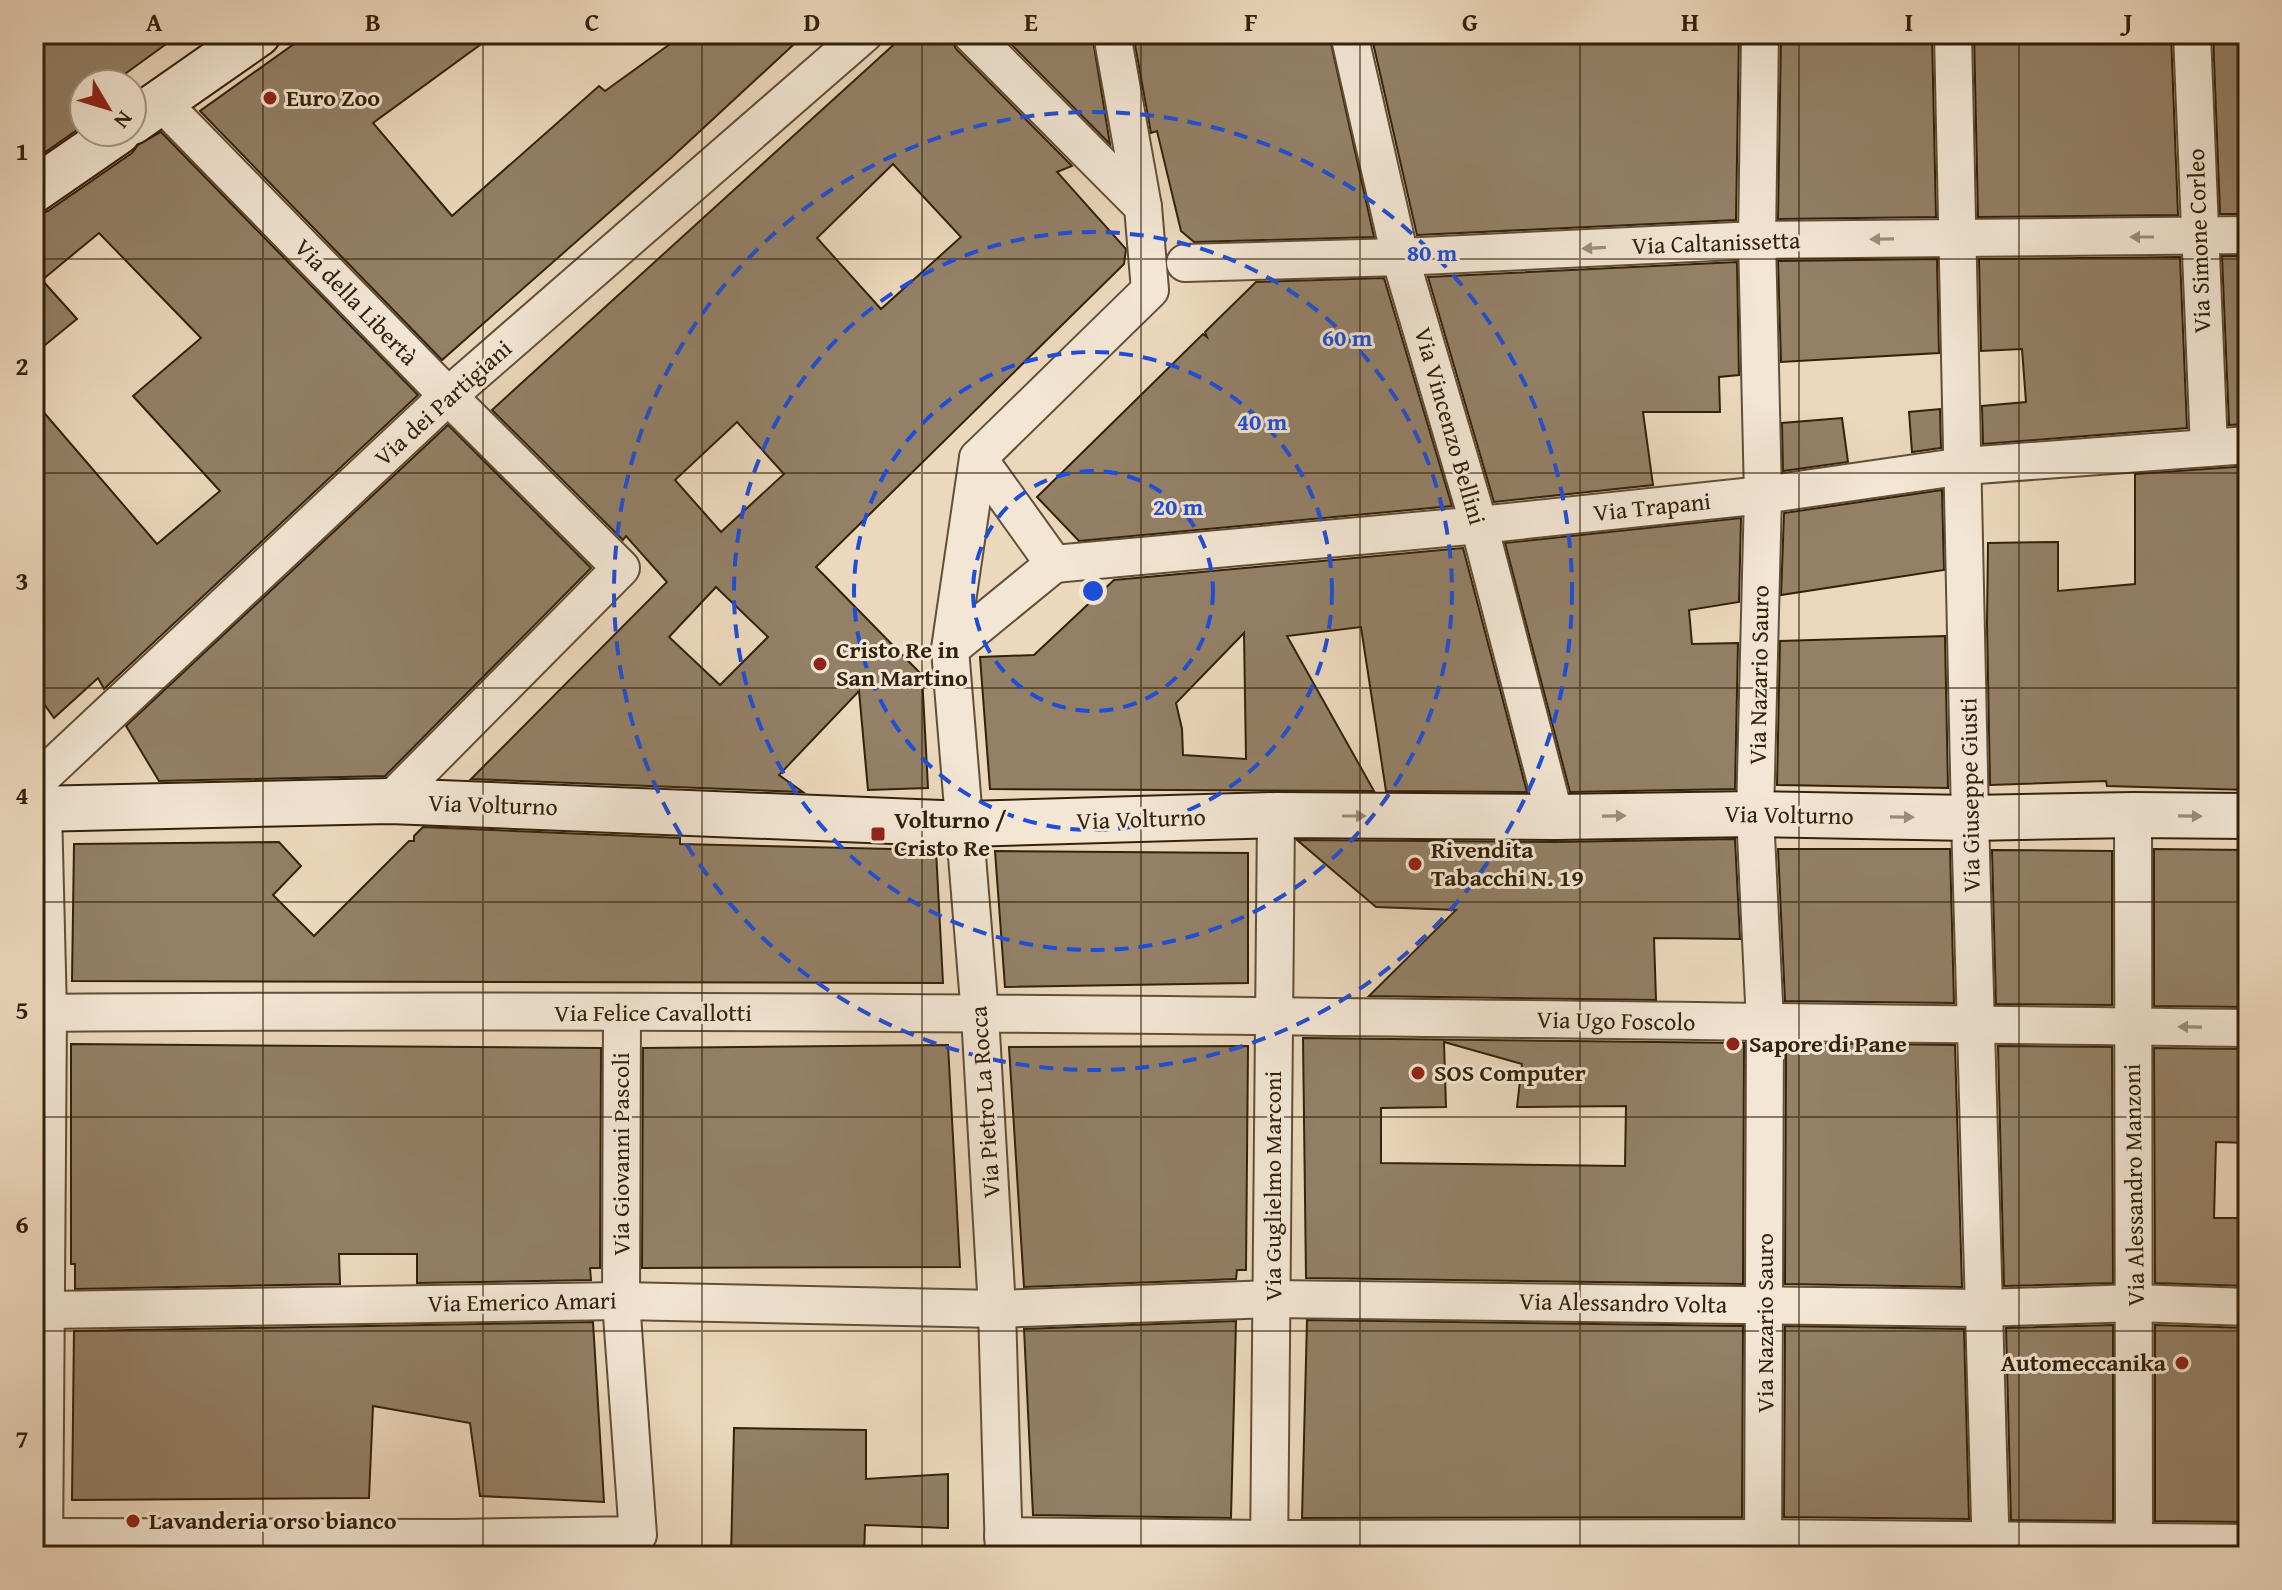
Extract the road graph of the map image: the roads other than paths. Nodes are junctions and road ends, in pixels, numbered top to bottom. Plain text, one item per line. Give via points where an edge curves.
1 (258, 34) edge
2 (864, 34) edge
3 (971, 34) edge
4 (1112, 34) edge
5 (1349, 34) edge
6 (1760, 34) edge
7 (1953, 34) edge
8 (2192, 34) edge
9 (148, 111) edge
10 (148, 114) edge
11 (95, 148) edge
12 (34, 190) edge
13 (1144, 215) junction
14 (2248, 235) edge
15 (2198, 237) junction
16 (1957, 238) junction
17 (1757, 240) junction
18 (1400, 257) junction
19 (1185, 263) junction
20 (1150, 290) junction
21 (448, 396) junction
22 (2248, 445) edge
23 (2209, 448) junction
24 (978, 458) junction
25 (1964, 466) junction
26 (1763, 495) junction
27 (1479, 525) junction
28 (1054, 564) junction
29 (950, 649) junction
30 (39, 783) edge
31 (390, 801) junction
32 (1755, 814) junction
33 (1276, 815) junction
34 (2133, 815) junction
35 (2248, 816) edge
36 (1555, 817) junction
37 (1970, 818) junction
38 (966, 824) junction
39 (622, 1012) junction
40 (41, 1013) edge
41 (980, 1015) junction
42 (1273, 1016) junction
43 (1765, 1023) junction
44 (1977, 1025) junction
45 (2132, 1027) junction
46 (2248, 1028) edge
47 (1273, 1299) junction
48 (621, 1301) junction
49 (2135, 1303) junction
50 (1765, 1305) junction
51 (2248, 1307) edge
52 (1984, 1308) junction
53 (997, 1309) junction
54 (46, 1310) junction
55 (41, 1543) edge
56 (2248, 1543) edge
57 (1003, 1546) edge
58 (1763, 1547) edge
59 (1270, 1548) edge
60 (1990, 1548) edge
61 (2134, 1550) edge

1 - 9 street
2 - 21 street, Via dei Partigiani
3 - 13 street
4 - 13 street
5 - 18 street, Via Vincenzo Bellini
6 - 17 street, Via Nazario Sauro
7 - 16 street, Via Giuseppe Giusti
8 - 15 street, Via Simone Corleo
10 - 21 street, Via della Libertà
11 - 12 street
13 - 19 street
13 - 20 street
14 - 15 street, Via Caltanissetta
15 -> 16 street, Via Caltanissetta
15 - 23 street, Via Simone Corleo
16 -> 17 street, Via Caltanissetta
16 - 25 street, Via Giuseppe Giusti
17 -> 18 street, Via Caltanissetta
17 - 26 street, Via Nazario Sauro
18 - 19 street, Via Caltanissetta
18 - 27 street, Via Vincenzo Bellini
19 - 20 street
20 - 24 street
21 - 30 street, Via dei Partigiani
21 - 31 street, Via della Libertà via 621,568
22 - 23 street, Via Trapani
23 - 25 street, Via Trapani
24 - 28 street
24 - 29 street, Via Pietro La Rocca
25 - 26 street, Via Trapani
25 - 37 street, Via Giuseppe Giusti
26 - 27 street, Via Trapani
26 - 32 street, Via Nazario Sauro
27 - 28 street, Via Trapani
27 - 36 street, Via Vincenzo Bellini
28 - 29 street
29 - 38 street, Via Pietro La Rocca
30 - 31 street, Via Volturno
30 - 40 street
31 - 38 street, Via Volturno
36 -> 32 street, Via Volturno
32 -> 37 street, Via Volturno
32 - 43 street, Via Nazario Sauro
33 -> 36 street, Via Volturno
33 - 38 street, Via Volturno
33 - 42 street, Via Guglielmo Marconi
34 -> 35 street, Via Volturno
34 - 37 street, Via Volturno
34 - 45 street, Via Alessandro Manzoni
37 - 44 street, Via Giuseppe Giusti
38 - 41 street, Via Pietro La Rocca
39 - 40 street, Via Felice Cavallotti
39 - 41 street, Via Felice Cavallotti
39 - 48 street, Via Giovanni Pascoli
40 - 54 street
41 - 42 street, Via Felice Cavallotti
41 - 53 street, Via Pietro La Rocca
42 - 43 street, Via Ugo Foscolo
42 - 47 street, Via Guglielmo Marconi
43 - 44 street, Via Ugo Foscolo
43 - 50 street, Via Nazario Sauro
44 - 45 street, Via Ugo Foscolo
44 - 52 street, Via Giuseppe Giusti
46 -> 45 street, Via Ugo Foscolo
45 - 49 street, Via Alessandro Manzoni
47 - 50 street, Via Alessandro Volta
47 - 53 street, Via Alessandro Volta
47 - 59 street, Via Guglielmo Marconi
48 - 53 street, Via Emerico Amari
48 - 54 street, Via Emerico Amari
48 - 55 street, Via Giovanni Pascoli via 638,1535
49 - 51 street, Via Alessandro Volta
49 - 52 street, Via Alessandro Volta
49 - 61 street, Via Alessandro Manzoni
50 - 52 street, Via Alessandro Volta
50 - 58 street, Via Nazario Sauro
52 - 60 street, Via Giuseppe Giusti
53 - 57 street, Via Pietro La Rocca
54 - 55 street
56 - 61 street
57 - 59 street
58 - 59 street
58 - 60 street
60 - 61 street

